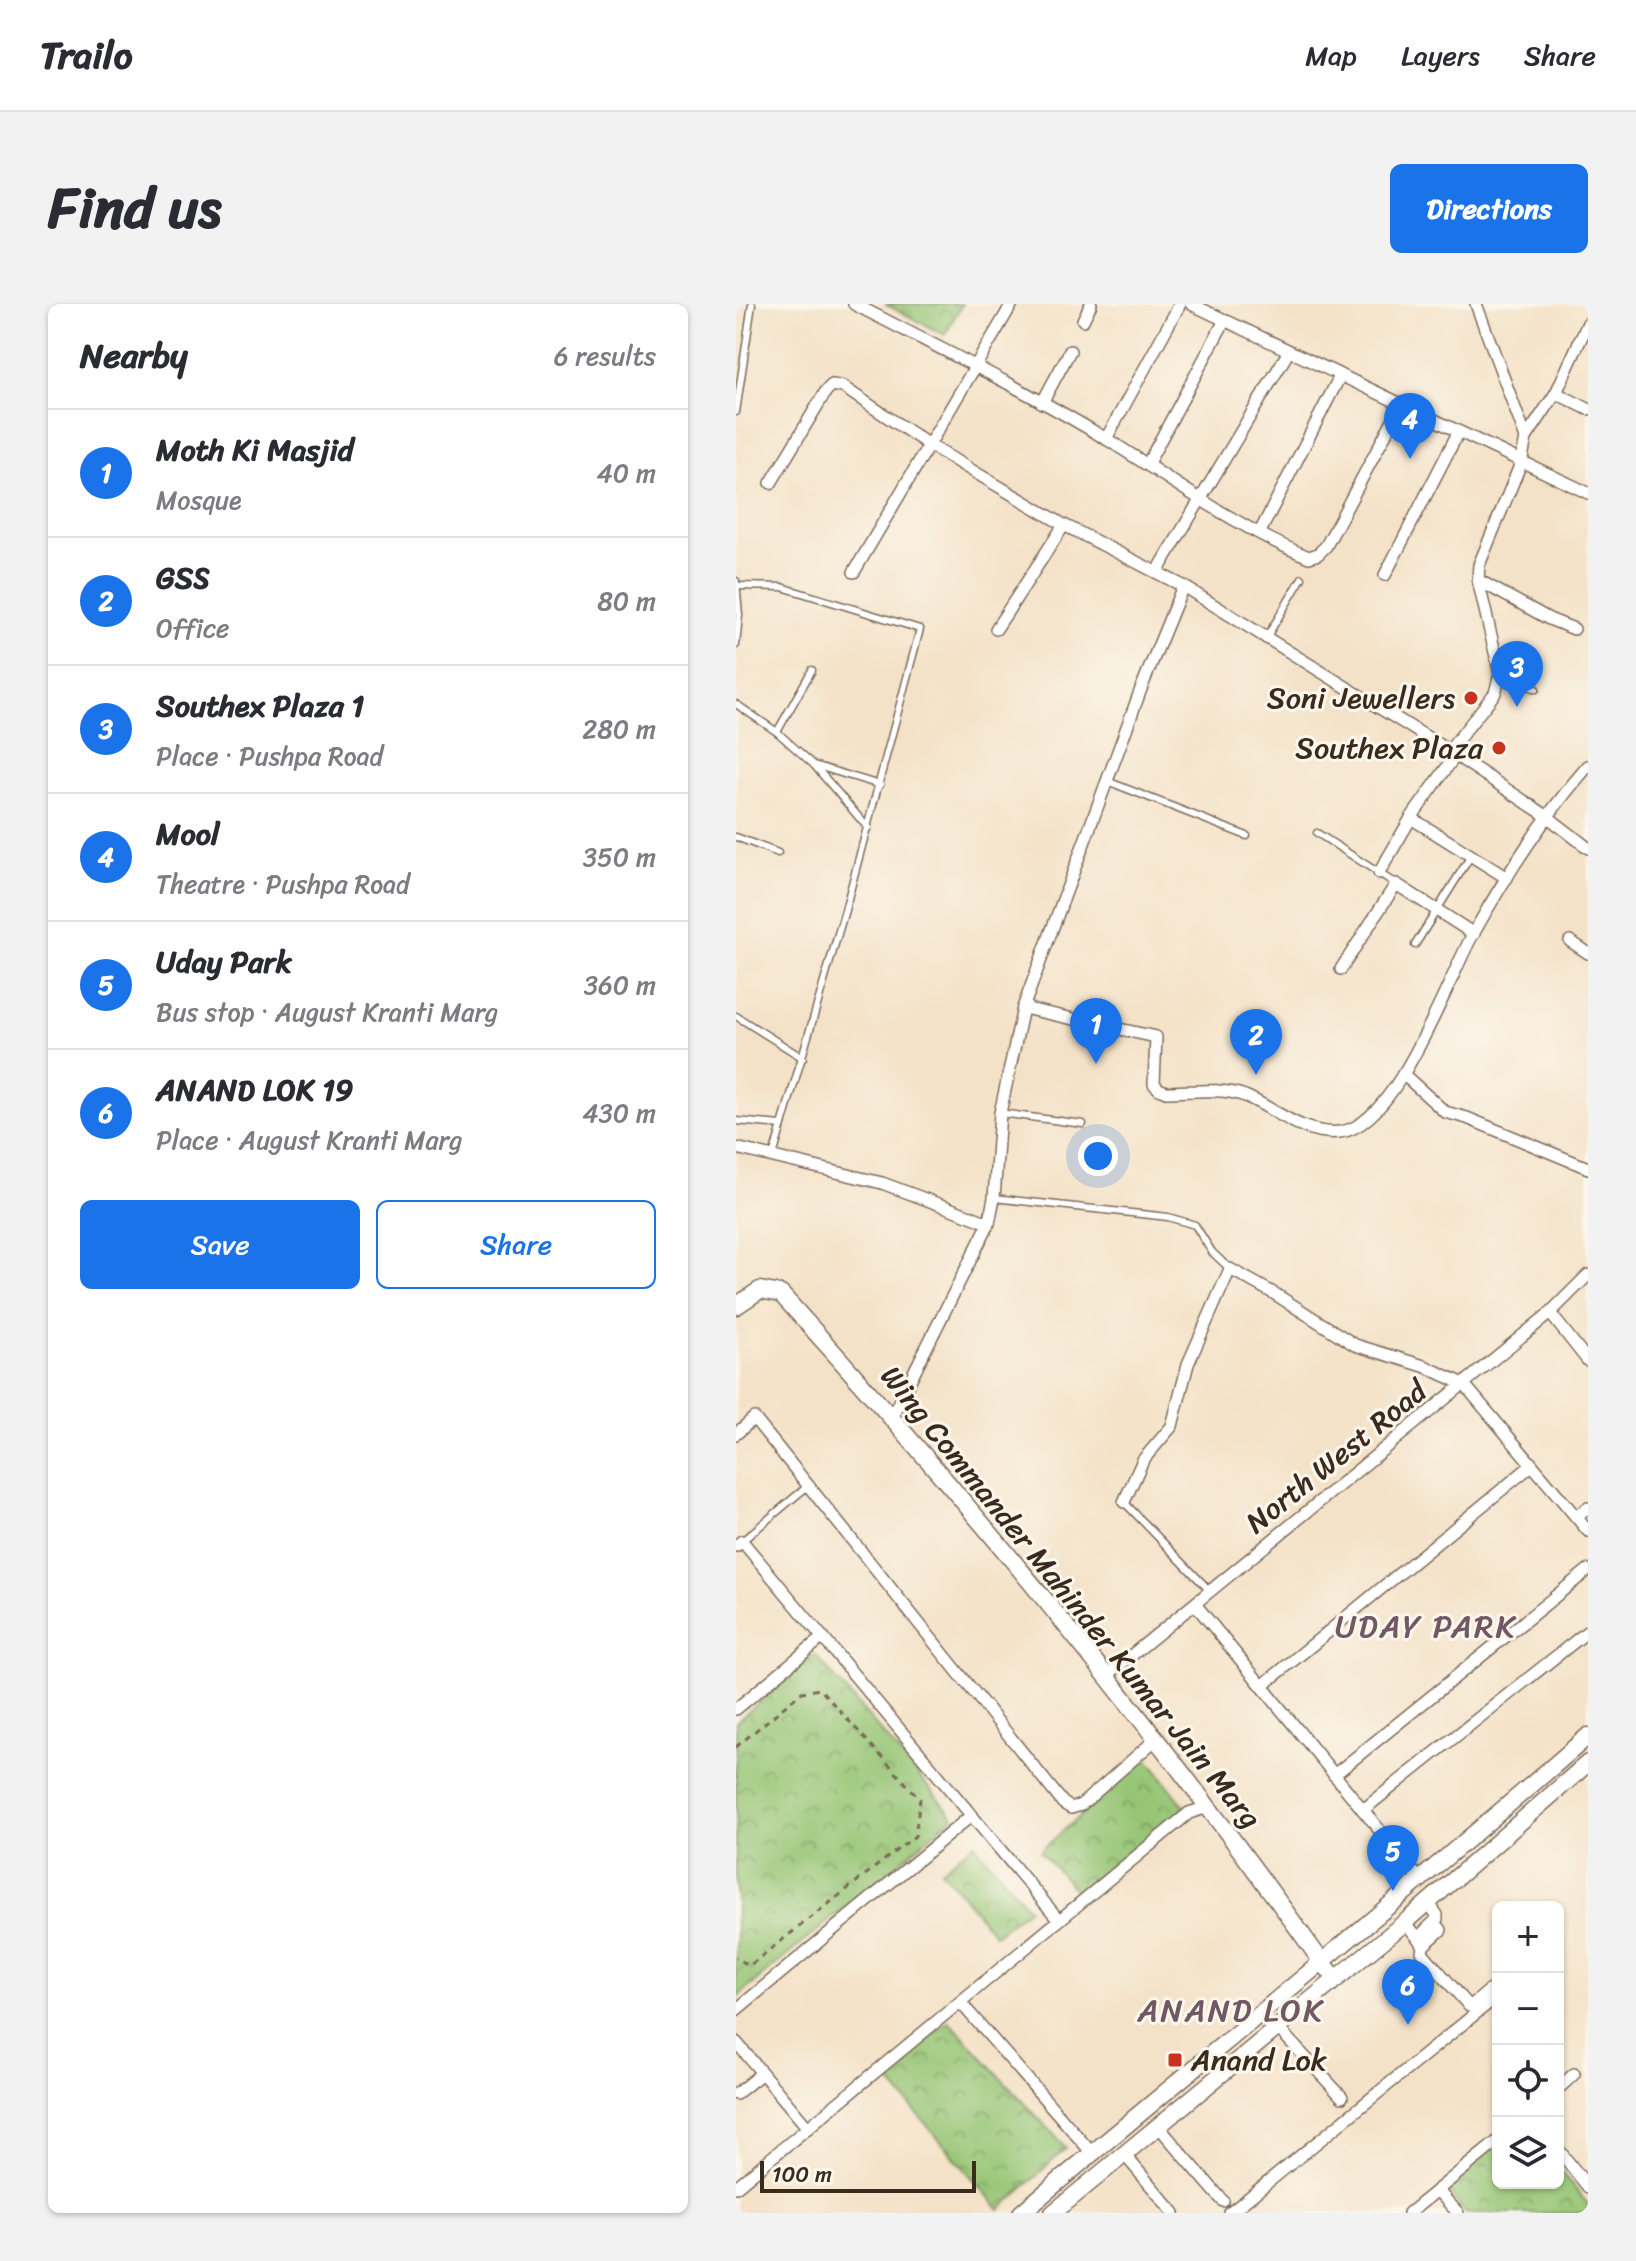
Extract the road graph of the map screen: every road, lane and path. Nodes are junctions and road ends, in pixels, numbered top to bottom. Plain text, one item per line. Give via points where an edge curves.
1 (752, 304) edge
2 (854, 304) edge
3 (1012, 304) edge
4 (1091, 304) edge
5 (1180, 304) edge
6 (1191, 304) edge
7 (1476, 304) edge
8 (1083, 320) dead end
9 (1225, 320) junction
10 (1588, 323) edge
11 (1584, 344) edge
12 (1070, 351) dead end
13 (1289, 351) junction
14 (975, 367) junction
15 (1340, 376) junction
16 (1556, 393) junction
17 (1042, 403) junction
18 (1401, 405) junction
19 (1588, 409) edge
20 (736, 412) edge
21 (1458, 433) junction
22 (1526, 438) junction
23 (1106, 439) junction
24 (929, 445) junction
25 (1521, 463) junction
26 (1147, 465) junction
27 (771, 483) dead end
28 (1588, 493) edge
29 (1201, 499) junction
30 (1064, 525) junction
31 (1260, 532) junction
32 (1160, 568) junction
33 (854, 572) dead end
34 (1385, 575) dead end
35 (1302, 578) dead end
36 (1478, 580) junction
37 (737, 583) edge
38 (1183, 586) junction
39 (996, 629) dead end
40 (1574, 629) dead end
41 (1265, 640) junction
42 (736, 645) edge
43 (812, 670) dead end
44 (1500, 674) junction
45 (1536, 689) dead end
46 (736, 704) edge
47 (777, 732) junction
48 (1452, 754) junction
49 (814, 765) junction
50 (1588, 766) edge
51 (1107, 781) junction
52 (880, 785) junction
53 (1548, 817) junction
54 (1411, 818) junction
55 (868, 828) junction
56 (1317, 833) dead end
57 (1247, 836) dead end
58 (736, 837) edge
59 (1588, 848) edge
60 (778, 853) dead end
61 (1472, 854) junction
62 (1379, 873) junction
63 (1507, 878) junction
64 (1396, 884) junction
65 (1439, 909) junction
66 (1474, 934) junction
67 (1570, 941) dead end
68 (1415, 945) dead end
69 (1588, 953) edge
70 (1341, 969) dead end
71 (1023, 1008) junction
72 (736, 1016) edge
73 (803, 1058) junction
74 (1403, 1074) junction
75 (1000, 1113) junction
76 (736, 1121) edge
77 (1083, 1124) dead end
78 (782, 1125) junction
79 (736, 1148) edge
80 (772, 1157) junction
81 (1588, 1168) edge
82 (994, 1198) junction
83 (989, 1223) junction
84 (1230, 1269) junction
85 (1588, 1275) edge
86 (736, 1306) edge
87 (1550, 1313) junction
88 (1588, 1361) edge
89 (1464, 1384) junction
90 (892, 1416) junction
91 (736, 1434) edge
92 (1532, 1465) junction
93 (809, 1485) junction
94 (1124, 1502) joint
95 (1588, 1508) edge
96 (1576, 1517) junction
97 (1588, 1531) edge
98 (739, 1544) edge
99 (1588, 1570) edge
100 (1210, 1591) junction
101 (1195, 1604) junction
102 (1588, 1631) edge
103 (823, 1637) junction
104 (1105, 1677) junction
105 (1262, 1686) junction
106 (736, 1709) edge
107 (1588, 1736) edge
108 (1155, 1740) junction
109 (736, 1747) edge
110 (1588, 1763) edge
111 (1334, 1775) junction
112 (1208, 1807) junction
113 (1363, 1810) junction
114 (972, 1815) junction
115 (1421, 1881) junction
116 (1428, 1902) junction
117 (1059, 1920) junction
118 (1405, 1922) junction
119 (1421, 1942) junction
120 (736, 1957) edge
121 (1321, 1961) junction
122 (1336, 1978) junction
123 (1492, 1994) edge
124 (1492, 1994) edge
125 (960, 2002) junction
126 (736, 2010) edge
127 (1277, 2027) junction
128 (736, 2042) edge
129 (762, 2073) junction
130 (1574, 2074) dead end
131 (1564, 2083) edge
132 (736, 2094) edge
133 (1342, 2097) dead end
134 (1158, 2126) junction
135 (808, 2128) junction
136 (1492, 2146) edge
137 (1092, 2153) junction
138 (1123, 2153) junction
139 (1564, 2157) edge
140 (736, 2187) edge
141 (1588, 2187) edge
142 (1437, 2190) junction
143 (1223, 2201) dead end
144 (1021, 2213) edge
145 (1053, 2213) edge
146 (1174, 2213) edge
147 (1230, 2213) edge
148 (1409, 2213) edge
149 (1458, 2213) edge

1 - 20 lane
2 - 14 street
3 - 14 street
4 - 8 street
5 - 23 street
6 - 9 street
7 - 22 street
9 - 13 street
9 - 26 street
10 - 11 street
11 - 16 street
12 - 17 street
13 - 15 street
13 - 29 street
14 - 17 street
14 - 24 street
15 - 18 street
15 - 31 street
16 - 19 street
16 - 22 street
17 - 23 street
18 - 21 street
18 - 31 street via 1318,554 1301,554
21 - 25 street
21 - 34 street
22 - 25 street
23 - 26 street
24 - 27 street via 843,387 832,385
24 - 30 street
24 - 33 street
25 - 28 street
25 - 36 street via 1479,565
26 - 29 street
29 - 31 street
29 - 32 street
30 - 32 street
30 - 39 street
32 - 38 street
35 - 41 lane
36 - 40 street
36 - 44 street
37 - 42 lane
37 - 52 lane via 782,587 920,629
38 - 41 street
38 - 51 street
41 - 48 street
43 - 47 lane
44 - 45 lane
44 - 48 street via 1495,693
46 - 47 lane
47 - 49 lane
48 - 53 street
48 - 54 street
49 - 52 lane
49 - 55 lane
50 - 53 street
51 - 57 lane
51 - 71 street
52 - 55 lane
53 - 59 street
53 - 63 street
54 - 61 street
54 - 62 street
55 - 73 lane
56 - 62 lane
58 - 60 lane
61 - 63 street
61 - 65 lane
62 - 64 lane
63 - 66 street
64 - 65 street
64 - 70 street
65 - 66 street
65 - 68 lane
66 - 74 street
67 - 69 street
71 - 74 street via 1150,1034 1158,1045 1154,1084 1159,1089 1243,1096 1320,1131 1340,1132 1364,1124
71 - 75 street
72 - 73 lane
73 - 78 lane
74 - 81 street via 1445,1112
75 - 77 lane
75 - 82 street
76 - 78 lane
78 - 80 lane
79 - 80 street
80 - 83 street via 882,1183
82 - 83 street
82 - 84 lane via 1187,1222
83 - 90 street
84 - 89 street via 1355,1345
84 - 94 street via 1188,1364 1172,1426 1143,1460
85 - 87 street, North West Road
86 - 90 main road, Wing Commander Mahinder Kumar Jain Marg via 760,1290 781,1294
87 - 88 street
87 - 89 street, North West Road
89 - 92 street
89 - 100 street, North West Road
90 - 104 main road, Wing Commander Mahinder Kumar Jain Marg
91 - 93 street via 754,1418
92 - 96 street
92 - 105 street
93 - 98 lane
93 - 108 street via 1063,1803 1071,1808 1081,1805
94 - 100 lane
95 - 96 street
96 - 97 street
98 - 103 street
99 - 111 street
100 - 101 street, North West Road
101 - 104 street, North West Road
101 - 105 street
102 - 113 street
103 - 106 street
103 - 114 street
104 - 108 main road, Wing Commander Mahinder Kumar Jain Marg
105 - 111 street
107 - 115 main road
108 - 112 main road, Wing Commander Mahinder Kumar Jain Marg
109 - 120 path via 802,1692 820,1689 920,1799 915,1836 749,1966
110 - 116 main road
111 - 113 street
112 - 117 street via 1189,1813
112 - 121 main road, Wing Commander Mahinder Kumar Jain Marg
113 - 115 street
114 - 117 street
114 - 126 street
115 - 121 main road
116 - 118 main road
116 - 119 street via 1441,1930
117 - 125 street
118 - 119 street
118 - 122 main road
119 - 123 street via 1422,1952 1469,2006
121 - 122 main road, Wing Commander Mahinder Kumar Jain Marg
121 - 137 main road
122 - 127 main road
124 - 147 street
125 - 135 street
125 - 137 street
127 - 133 street
127 - 134 main road
128 - 129 street
129 - 132 street
129 - 135 street
130 - 131 street
134 - 138 main road
134 - 143 street
135 - 140 street
136 - 142 street
137 - 144 main road
138 - 145 main road
138 - 146 street
139 - 141 street
142 - 148 street
142 - 149 street

